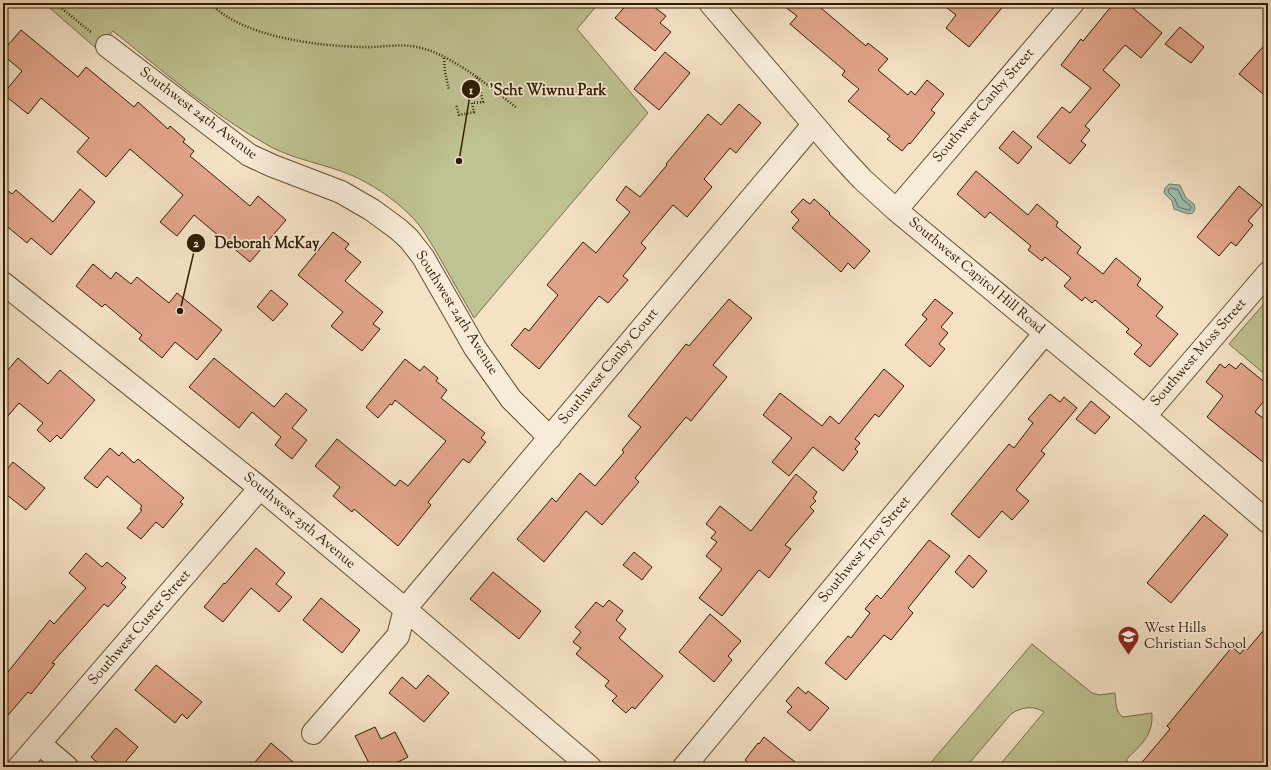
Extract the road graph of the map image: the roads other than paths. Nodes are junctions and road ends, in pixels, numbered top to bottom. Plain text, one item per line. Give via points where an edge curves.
1 (710, 3) edge
2 (1073, 3) edge
3 (107, 46) road end
4 (813, 125) junction
5 (896, 210) junction
6 (1268, 272) edge
7 (6, 293) edge
8 (1045, 333) junction
9 (1145, 416) junction
10 (550, 438) junction
11 (260, 488) junction
12 (1268, 522) edge
13 (405, 609) junction
14 (313, 732) dead end
15 (40, 744) junction
16 (19, 767) edge
17 (67, 767) edge
18 (590, 767) edge
19 (684, 767) edge

1 - 4 street, Southwest Capitol Hill Road
2 - 5 street, Southwest Canby Street
3 - 10 street, Southwest 24th Avenue via 249,155 341,192 398,229 422,257 479,355 511,399
4 - 5 street, Southwest Capitol Hill Road via 852,169
4 - 10 street, Southwest Canby Court
5 - 8 street, Southwest Capitol Hill Road
6 - 9 street, Southwest Moss Street
7 - 11 street, Southwest 25th Avenue
8 - 9 street, Southwest Capitol Hill Road
8 - 19 street, Southwest Troy Street
9 - 12 street, Southwest Capitol Hill Road
10 - 13 street, Southwest Canby Court
11 - 13 street, Southwest 25th Avenue
11 - 15 street, Southwest Custer Street
13 - 14 street via 398,636
13 - 18 street, Southwest 25th Avenue
15 - 16 street, Southwest Custer Street
15 - 17 street

